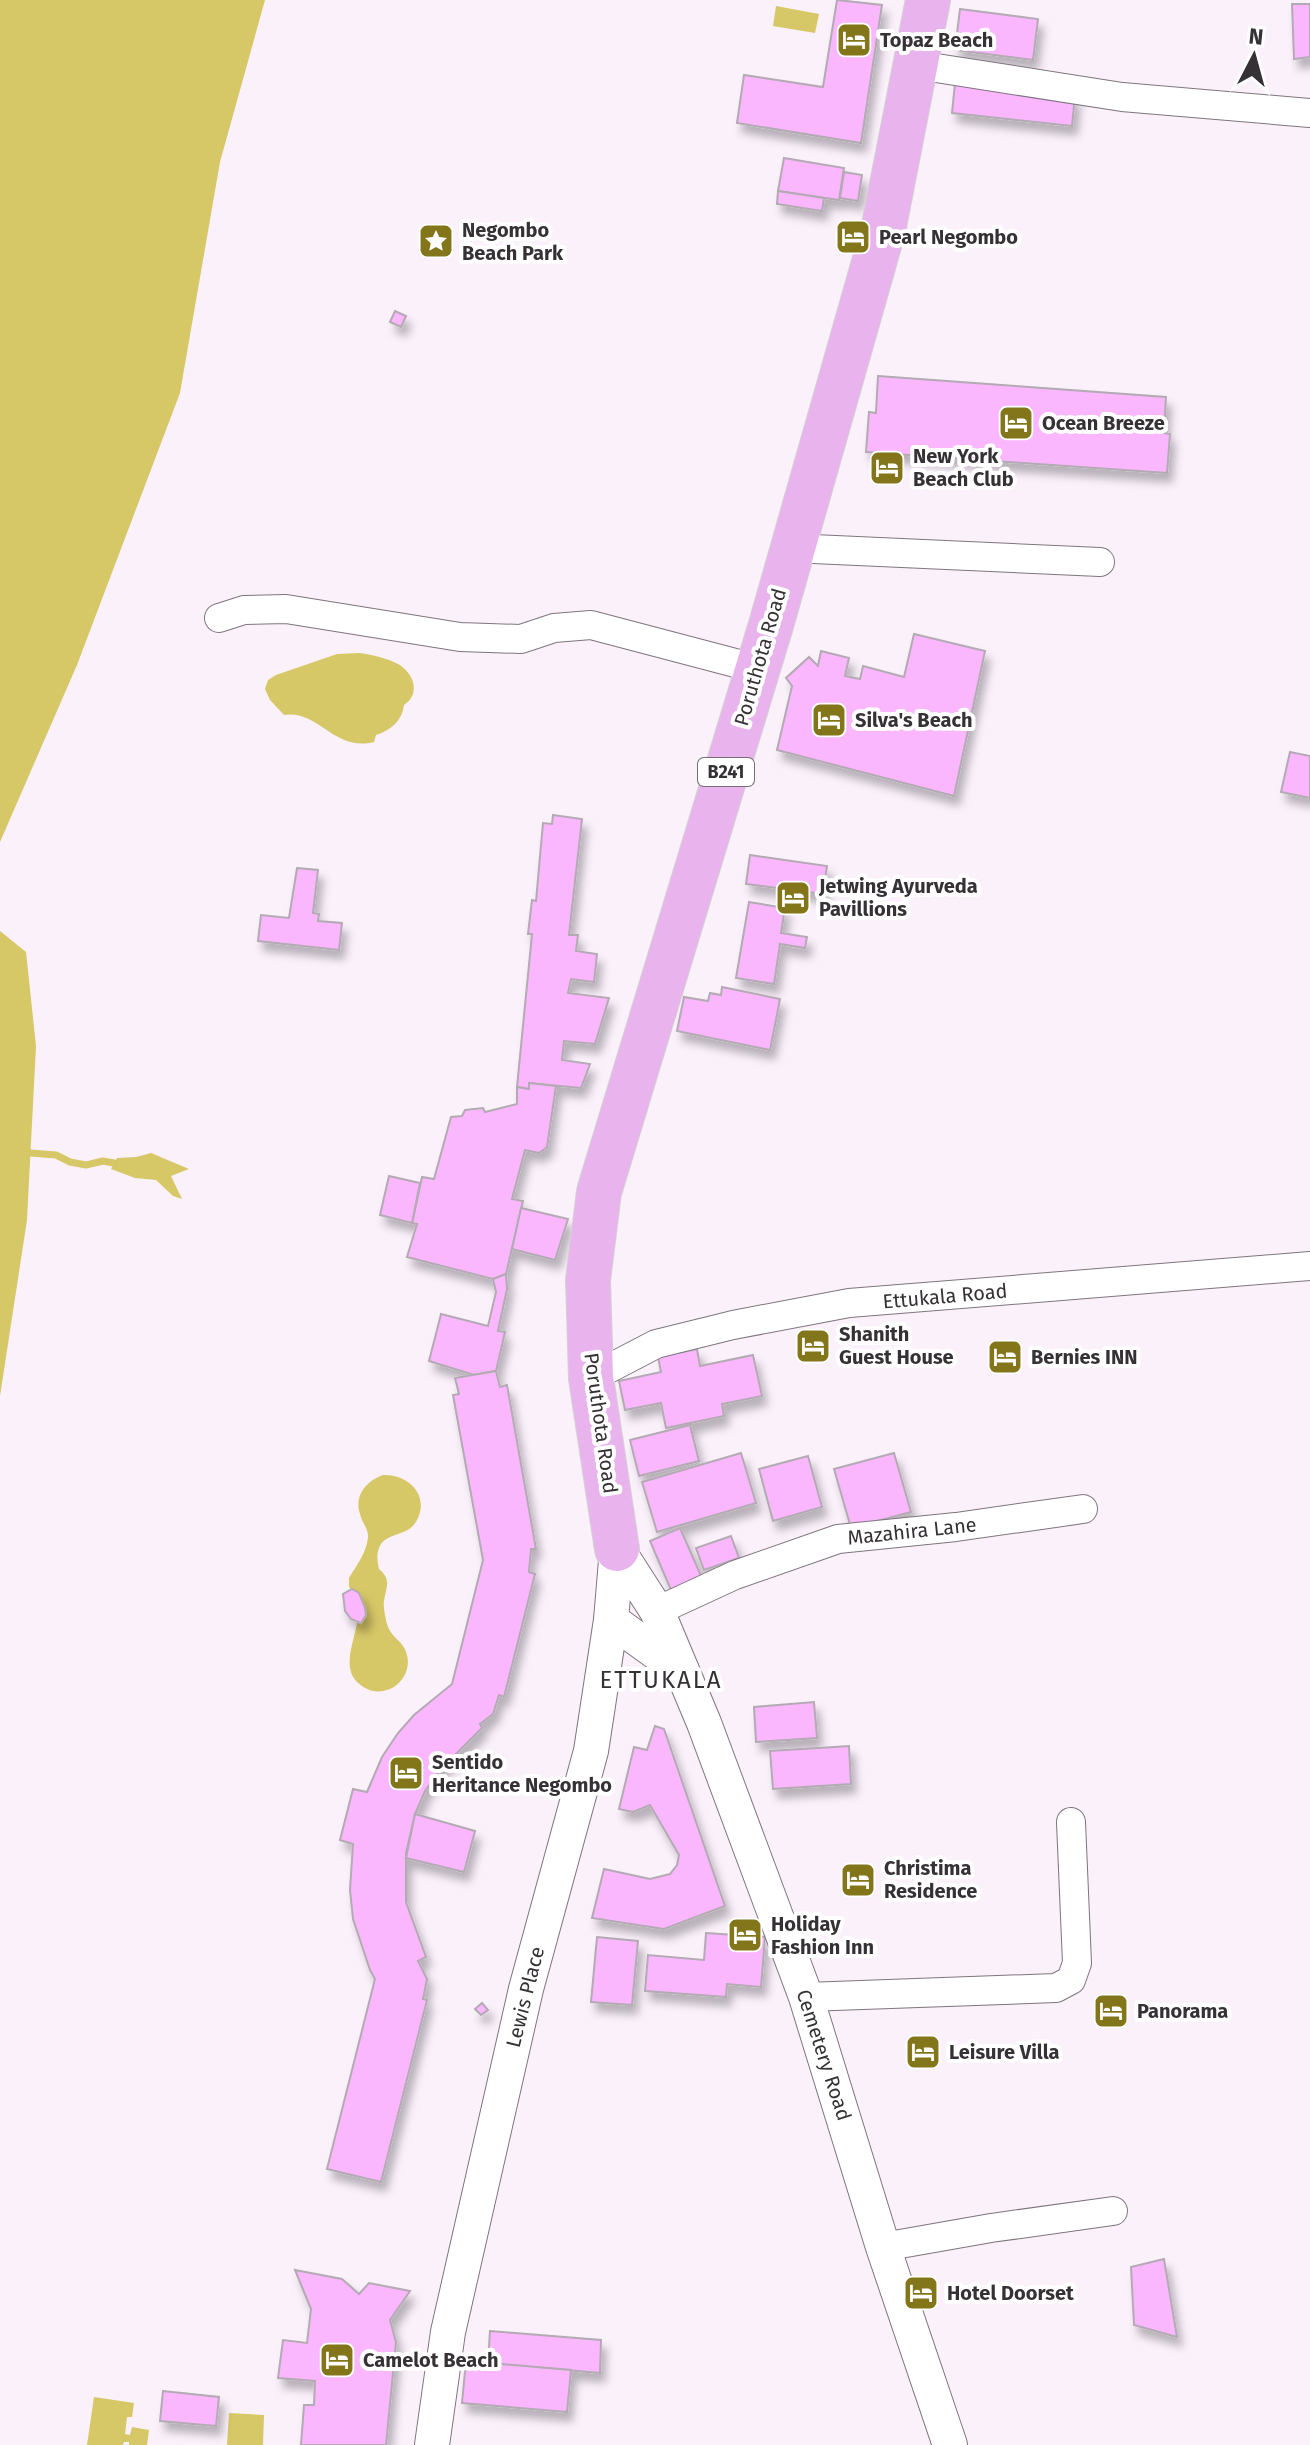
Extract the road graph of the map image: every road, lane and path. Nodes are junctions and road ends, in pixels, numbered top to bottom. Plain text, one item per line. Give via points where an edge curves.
1 (928, 0) edge
2 (917, 65) junction
3 (1310, 113) edge
4 (791, 548) junction
5 (1100, 562) dead end
6 (219, 618) dead end
7 (758, 669) junction
8 (1310, 1266) edge
9 (591, 1378) junction
10 (1083, 1509) dead end
11 (617, 1549) junction
12 (657, 1611) junction
13 (611, 1620) junction
14 (682, 1671) junction
15 (1071, 1822) dead end
16 (806, 1997) junction
17 (1113, 2211) dead end
18 (883, 2247) junction
19 (432, 2445) edge
20 (950, 2445) edge

1 - 2 main road, Poruthota Road / B241
2 - 3 street via 1122,97
2 - 4 main road, Poruthota Road / B241 via 883,231
4 - 5 street
4 - 7 main road, Poruthota Road / B241
6 - 7 street via 244,610 286,609 460,637 521,639 554,628 591,625
7 - 9 main road, Poruthota Road / B241 via 599,1192 588,1280
8 - 9 street, Ettukala Road via 849,1303 656,1344
9 - 11 main road, Poruthota Road / B241
10 - 12 street, Mazahira Lane via 838,1539 735,1575
11 - 12 street, Cemetery Road
11 - 13 street, Lewis Place
12 - 14 street, Cemetery Road
13 - 14 street
13 - 19 street, Lewis Place via 591,1751 526,1989 448,2332
14 - 16 street, Cemetery Road
15 - 16 street via 1077,1963 1071,1980 1056,1988
16 - 18 street, Cemetery Road
17 - 18 street
18 - 20 street, Cemetery Road

